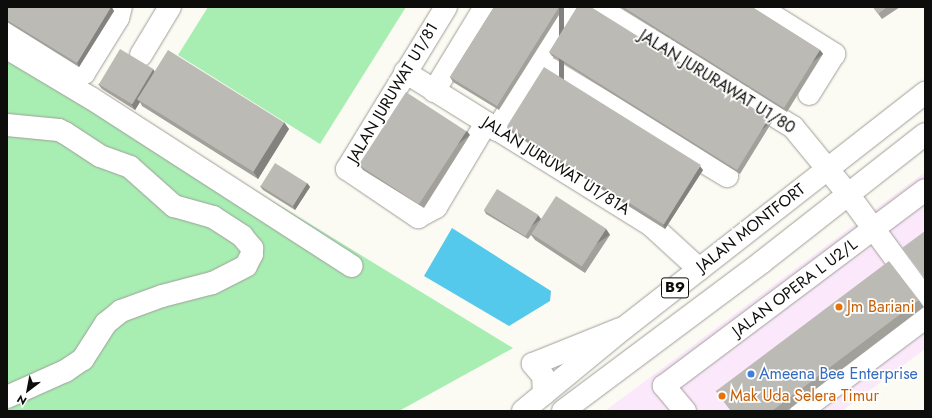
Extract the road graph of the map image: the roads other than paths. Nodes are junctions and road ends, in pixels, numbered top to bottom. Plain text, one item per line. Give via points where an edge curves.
1 (121, 7) edge
2 (170, 7) edge
3 (446, 7) edge
4 (485, 7) edge
5 (571, 7) edge
6 (597, 7) edge
7 (760, 7) edge
8 (7, 26) edge
9 (7, 48) edge
10 (142, 55) dead end
11 (538, 62) junction
12 (405, 72) junction
13 (434, 91) junction
14 (925, 93) edge
15 (810, 94) dead end
16 (7, 124) edge
17 (491, 126) junction
18 (925, 134) edge
19 (828, 167) junction
20 (727, 176) dead end
21 (925, 190) edge
22 (848, 194) junction
23 (874, 229) junction
24 (352, 266) dead end
25 (699, 269) junction
26 (925, 299) edge
27 (925, 318) edge
28 (624, 328) junction
29 (544, 394) junction
30 (7, 397) edge
31 (523, 411) edge
32 (563, 411) edge
33 (685, 411) edge
34 (801, 411) edge

1 - 8 street via 118,18 84,73
2 - 10 street
3 - 12 street, JALAN JURUWAT U1/81
4 - 13 street
5 - 11 street
6 - 19 street, JALAN JURURAWAT U1/80 via 793,127
7 - 15 street via 834,54
9 - 24 street
11 - 17 street
11 - 20 street
12 - 13 street, JALAN JURUWAT U1/81A
12 - 17 street, JALAN JURUWAT U1/81 via 347,169 418,217 436,207
13 - 17 street, JALAN JURUWAT U1/81A
14 - 19 street, JALAN MONTFORT / B9
16 - 30 street via 59,130 100,156 130,167 174,206 213,217 242,236 252,248 252,254 246,266 212,283 162,296 121,311 106,323 83,359 65,371
17 - 25 street, JALAN JURUWAT U1/81A via 652,226
18 - 22 street, JALAN MONTFORT / B9
19 - 22 street, JALAN JURURAWAT U1/80
19 - 25 street, JALAN MONTFORT / B9
21 - 23 street, JALAN OPERA L U2/L
22 - 23 street, JALAN JURURAWAT U1/80
22 - 32 street, JALAN MONTFORT / B9
23 - 26 street, JALAN JURURAWAT U1/80
23 - 33 street, JALAN OPERA L U2/L via 664,386
25 - 28 street, JALAN MONTFORT / B9
27 - 34 street
28 - 29 street, JALAN MONTFORT / B9
28 - 29 street via 533,364 543,376
29 - 31 street, JALAN MONTFORT / B9

